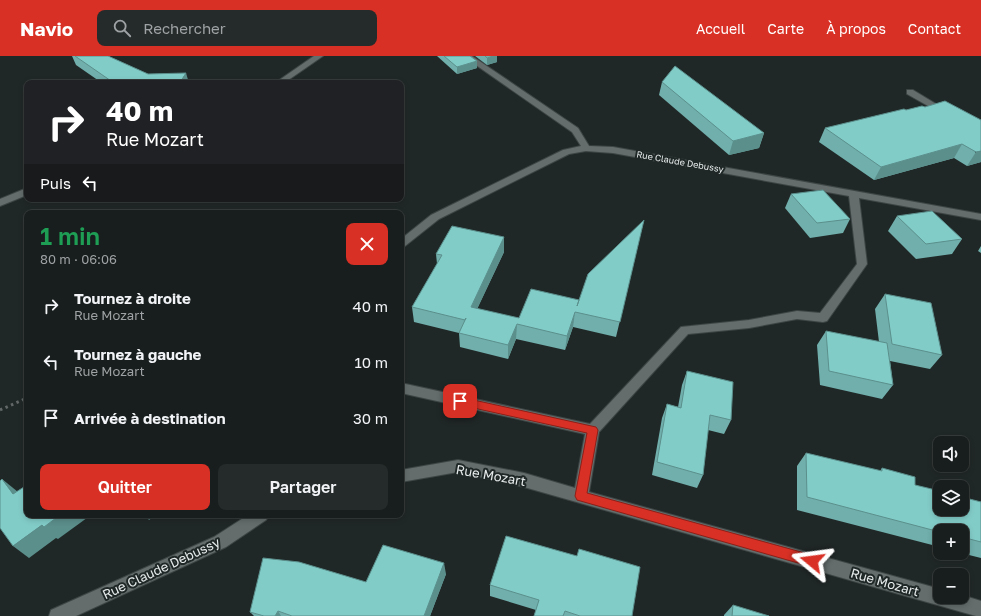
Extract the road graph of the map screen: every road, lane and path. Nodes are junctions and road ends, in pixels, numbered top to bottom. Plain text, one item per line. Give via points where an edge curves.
1 (319, 56) edge
2 (467, 56) edge
3 (283, 80) edge
4 (910, 92) dead end
5 (956, 118) edge
6 (586, 148) junction
7 (24, 192) edge
8 (854, 194) junction
9 (0, 203) edge
10 (981, 217) edge
11 (404, 242) edge
12 (404, 389) edge
13 (24, 399) edge
14 (0, 410) edge
15 (593, 430) junction
16 (404, 475) edge
17 (580, 496) junction
18 (256, 518) edge
19 (981, 609) edge
20 (57, 616) edge

1 - 3 street
2 - 6 street via 575,130
4 - 5 street
6 - 8 street, Rue Claude Debussy via 613,150
6 - 11 street, Rue Claude Debussy via 566,152 435,217
7 - 9 street
8 - 10 street, Rue Claude Debussy
8 - 15 street via 862,264 823,318 797,315 749,324 685,330
12 - 15 street
13 - 14 path
15 - 17 street
16 - 17 street, Rue Mozart via 458,466 524,480
17 - 19 street, Rue Mozart
18 - 20 street, Rue Claude Debussy via 220,542

